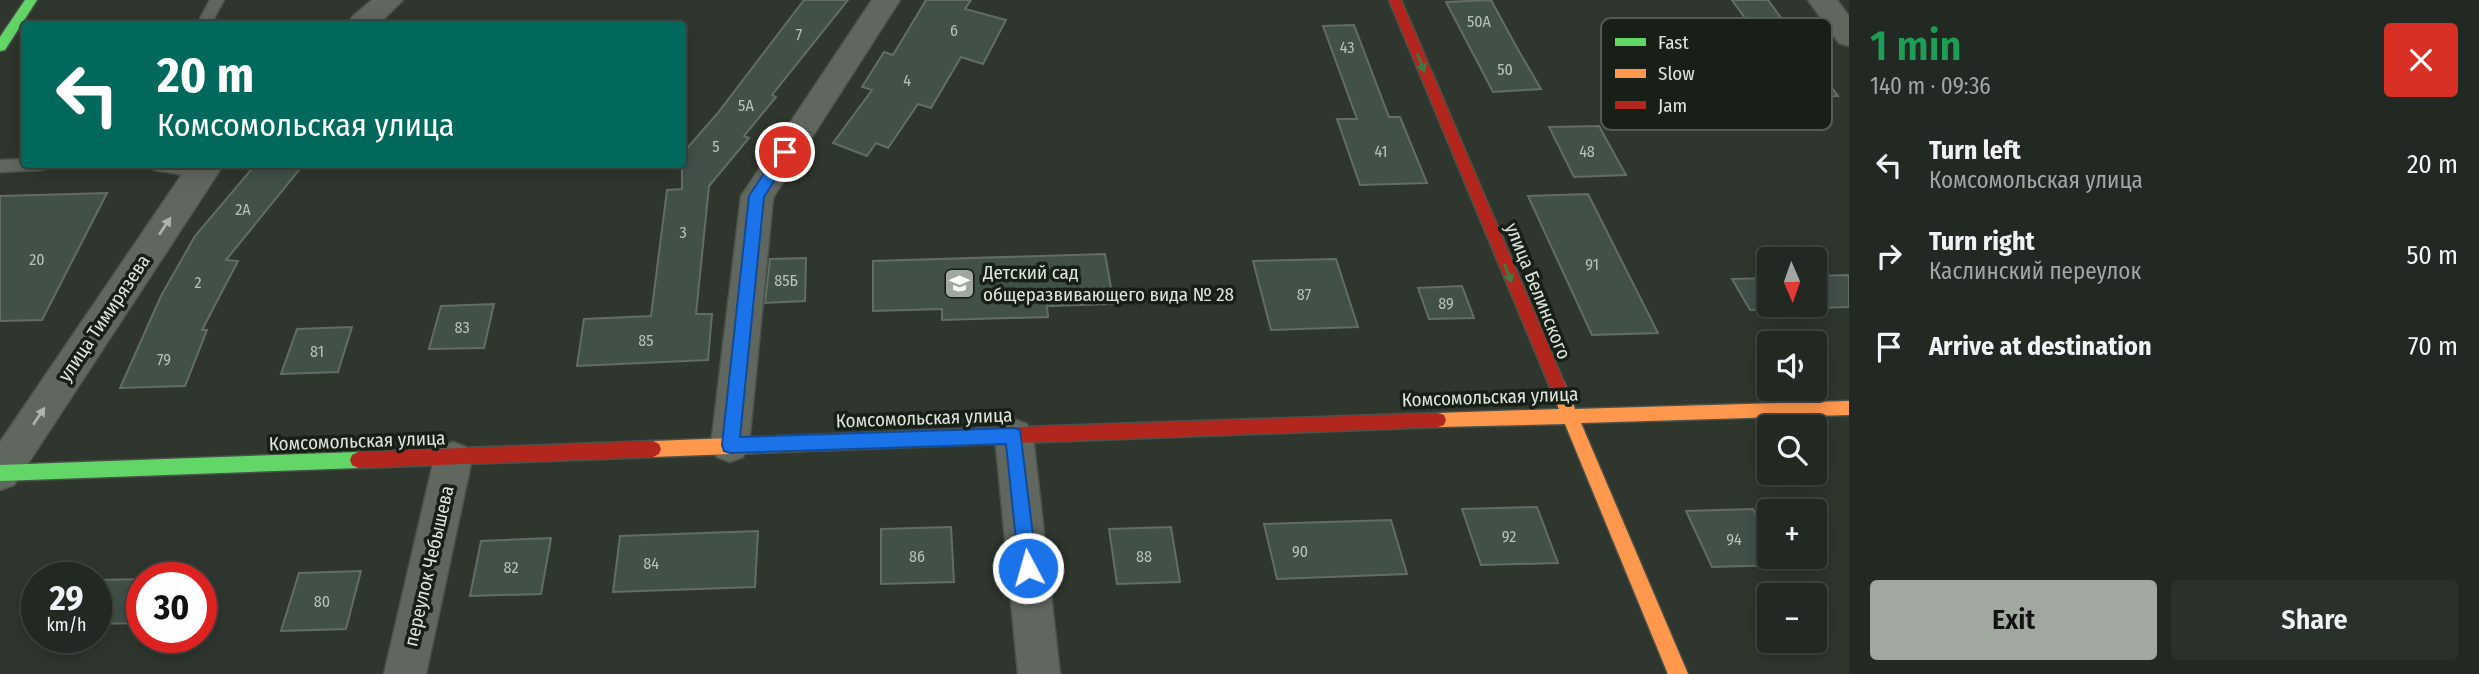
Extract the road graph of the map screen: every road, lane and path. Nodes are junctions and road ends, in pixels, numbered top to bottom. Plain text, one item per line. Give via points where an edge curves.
1 (31, 0) edge
2 (217, 0) edge
3 (389, 0) edge
4 (887, 0) edge
5 (1395, 0) edge
6 (1822, 0) edge
7 (206, 21) edge
8 (365, 21) edge
9 (1849, 36) edge
10 (0, 47) edge
11 (21, 165) edge
12 (0, 166) edge
13 (205, 168) edge
14 (1849, 408) edge
15 (1567, 415) junction
16 (1014, 436) junction
17 (730, 445) junction
18 (453, 459) junction
19 (1, 473) edge
20 (405, 674) edge
21 (1040, 674) edge
22 (1678, 674) edge

1 - 10 street
2 - 7 lane
3 - 8 street
4 - 17 street via 757,196
5 -> 15 street, улица Белинского
6 - 9 street
11 - 12 lane
19 -> 13 street, улица Тимирязева
14 - 15 street, Комсомольская улица
15 - 16 street, Комсомольская улица
15 - 22 street, улица Белинского
16 - 17 street, Комсомольская улица
16 - 21 street
17 - 18 street, Комсомольская улица
18 - 19 street, Комсомольская улица
18 - 20 street, переулок Чебышева

